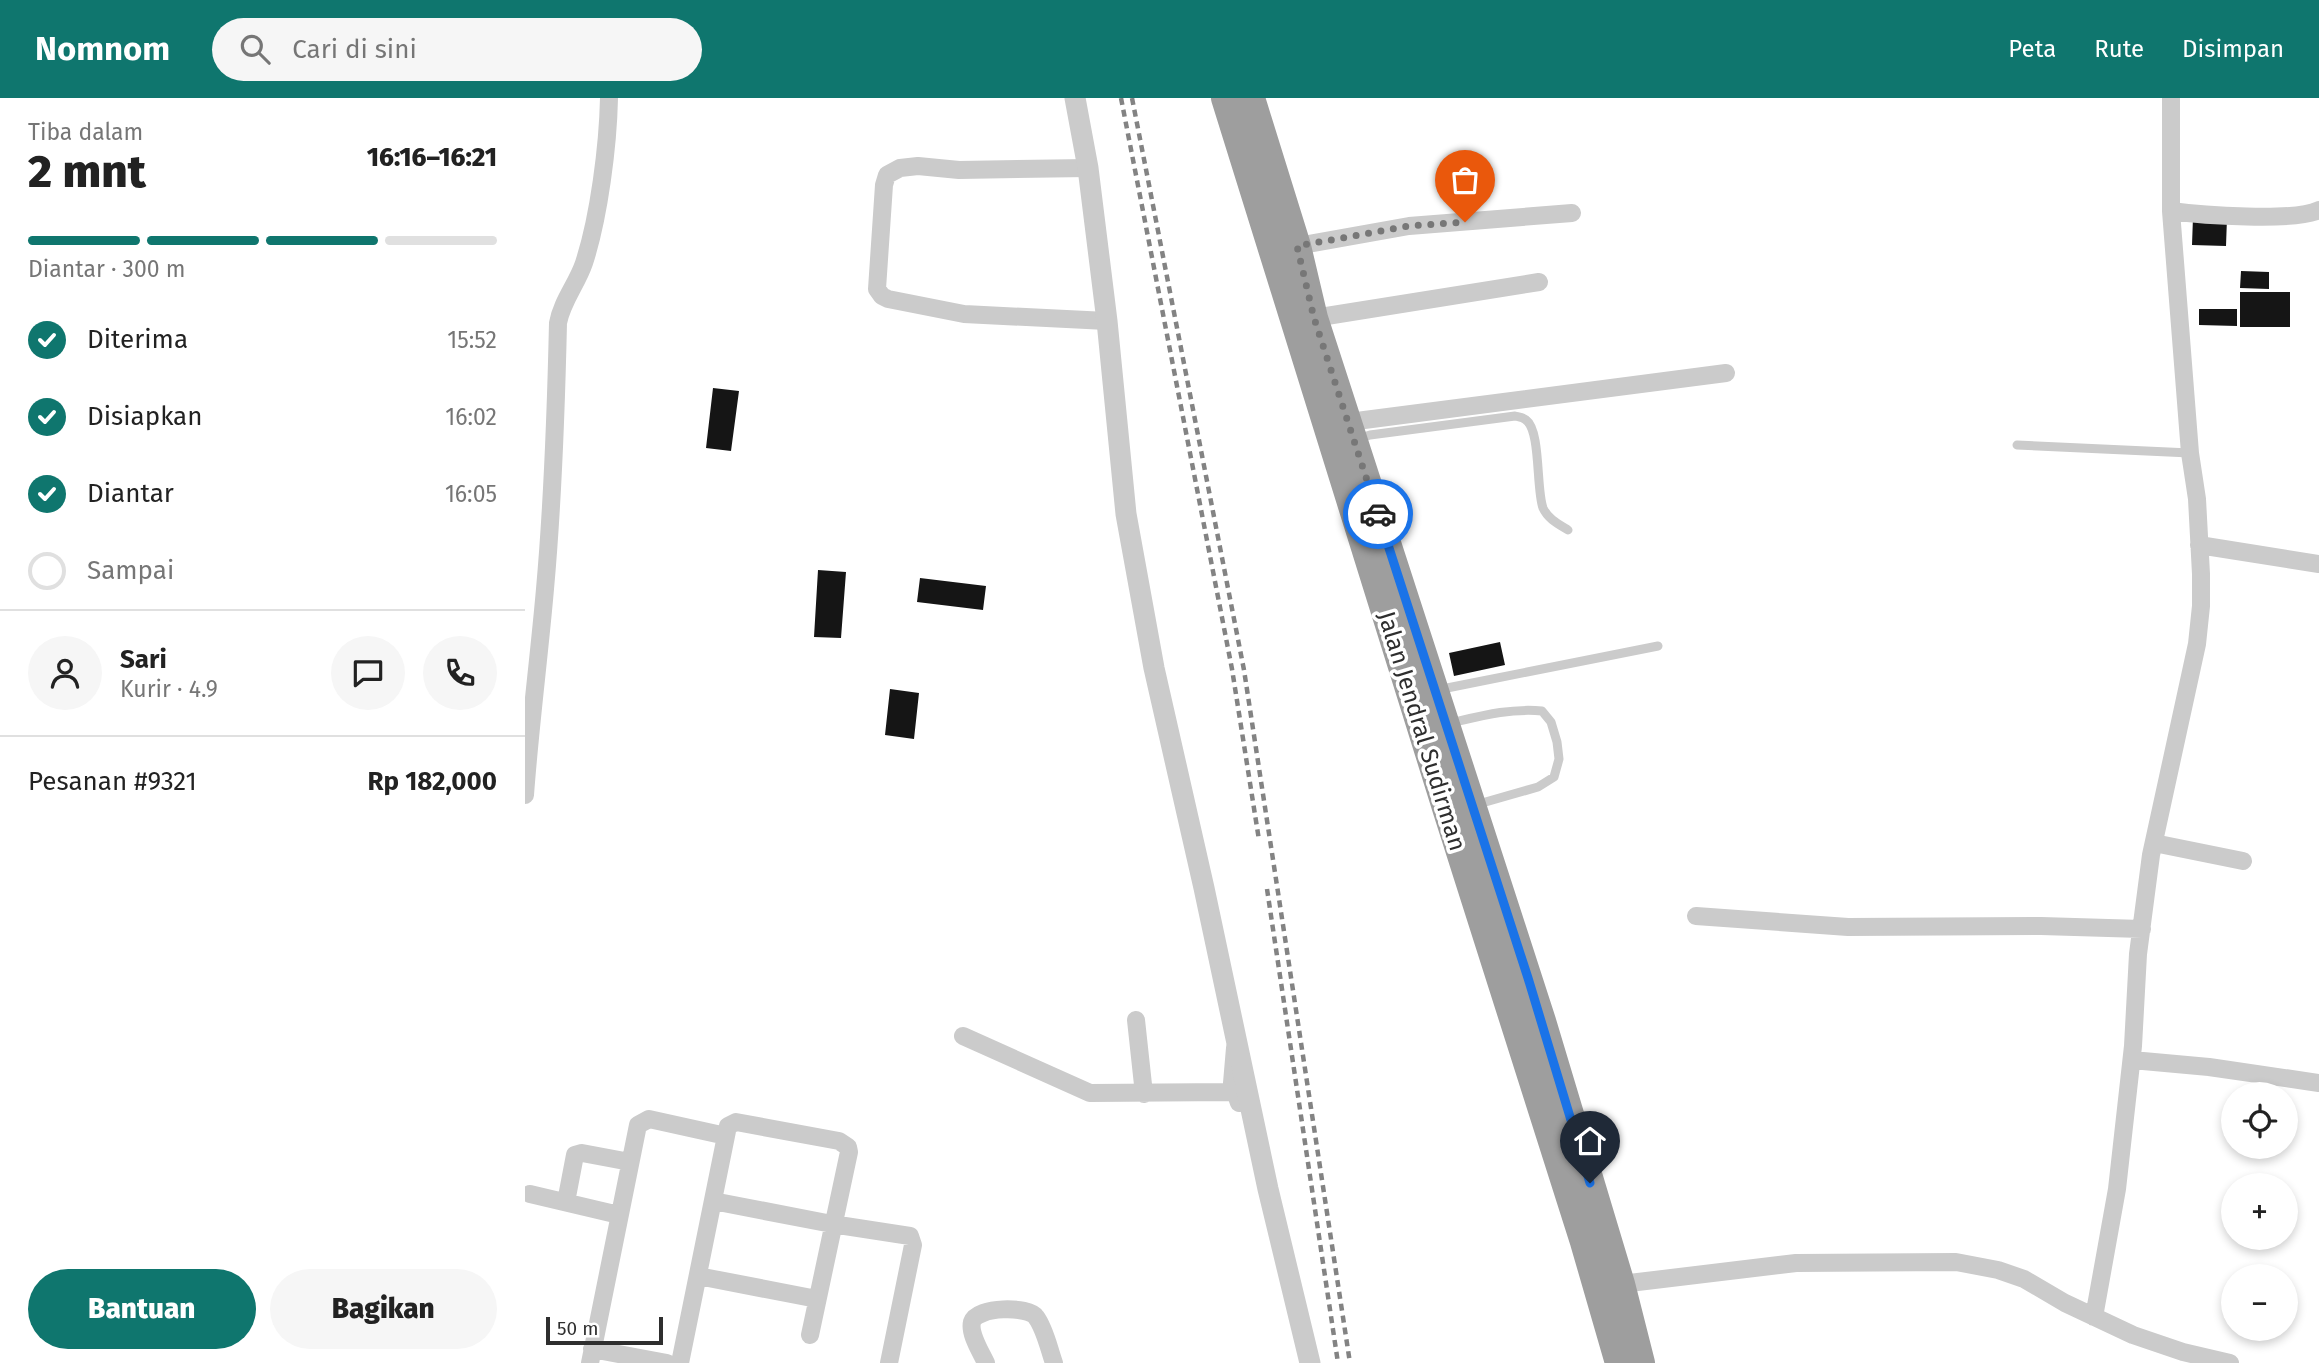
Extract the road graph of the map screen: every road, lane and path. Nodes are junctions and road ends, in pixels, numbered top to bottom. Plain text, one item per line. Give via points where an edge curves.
1 (609, 98) edge
2 (1075, 98) edge
3 (1225, 98) edge
4 (1251, 98) edge
5 (2171, 98) edge
6 (1088, 168) junction
7 (2319, 210) edge
8 (2171, 211) junction
9 (1571, 213) dead end
10 (1297, 246) junction
11 (1539, 282) dead end
12 (1314, 318) junction
13 (1107, 321) junction
14 (1726, 373) dead end
15 (1352, 431) junction
16 (2017, 445) dead end
17 (2190, 453) junction
18 (1568, 530) dead end
19 (2199, 545) junction
20 (2319, 564) edge
21 (1658, 646) dead end
22 (531, 664) edge
23 (1436, 690) junction
24 (1434, 727) junction
25 (525, 795) edge
26 (1460, 808) junction
27 (2154, 843) junction
28 (2243, 861) dead end
29 (1696, 916) dead end
30 (2141, 929) junction
31 (1136, 1020) dead end
32 (964, 1036) dead end
33 (1236, 1038) junction
34 (2132, 1060) junction
35 (2319, 1083) edge
36 (1234, 1092) junction
37 (1144, 1094) junction
38 (1254, 1128) junction
39 (726, 1136) junction
40 (631, 1162) junction
41 (530, 1195) dead end
42 (713, 1201) junction
43 (566, 1202) junction
44 (619, 1215) junction
45 (832, 1224) junction
46 (698, 1276) junction
47 (1621, 1284) junction
48 (817, 1299) junction
49 (2094, 1317) junction
50 (810, 1335) dead end
51 (591, 1356) edge
52 (667, 1363) edge
53 (680, 1363) edge
54 (889, 1363) edge
55 (986, 1363) edge
56 (1055, 1363) edge
57 (1310, 1363) edge
58 (1619, 1363) edge
59 (1641, 1363) edge
60 (2230, 1363) edge

1 - 22 street via 597,208 584,265 558,323 545,589
2 - 6 street
3 - 24 highway, Jalan Jendral Sudirman
4 - 10 highway
5 - 8 street
6 - 13 street
6 - 13 street via 959,170 918,166 892,170 884,185 877,289 888,299 964,314
7 - 8 street via 2290,216
8 - 17 street
9 - 10 street via 1409,226
10 - 12 highway
11 - 12 street
12 - 15 highway
13 - 33 street via 1126,514 1154,668
14 - 15 street
15 - 18 lane via 1370,435 1515,416 1526,420 1532,428 1544,509
15 - 23 highway
16 - 17 lane
17 - 19 street
19 - 20 street
19 - 27 street via 2197,644
21 - 23 lane
22 - 25 street
23 - 24 highway
24 - 26 highway, Jalan Jendral Sudirman
24 - 26 lane via 1524,709 1542,711 1551,722 1559,759 1554,777 1538,787
26 - 47 highway via 1538,1009
26 - 58 highway, Jalan Jendral Sudirman
27 - 28 street
27 - 30 street
29 - 30 street via 1848,927
30 - 34 street
31 - 37 street
32 - 37 street via 1084,1092
33 - 36 street
33 - 38 street
34 - 35 street
34 - 49 street via 2117,1189
36 - 37 street
36 - 38 street
38 - 57 street
39 - 40 street via 649,1119 638,1125
39 - 42 street
39 - 45 street via 736,1122 846,1144 849,1152
40 - 43 street via 582,1153 575,1156
40 - 44 street
41 - 43 street
42 - 45 street
42 - 46 street
43 - 44 street
44 - 51 street
45 - 48 street
45 - 54 street via 910,1236 912,1240
46 - 48 street
46 - 53 street
47 - 49 street via 1796,1264 1957,1262 2024,1279
47 - 59 highway
48 - 50 street
49 - 60 street via 2183,1352
51 - 52 street
55 - 56 street via 972,1330 976,1316 982,1311 1029,1310 1036,1316

